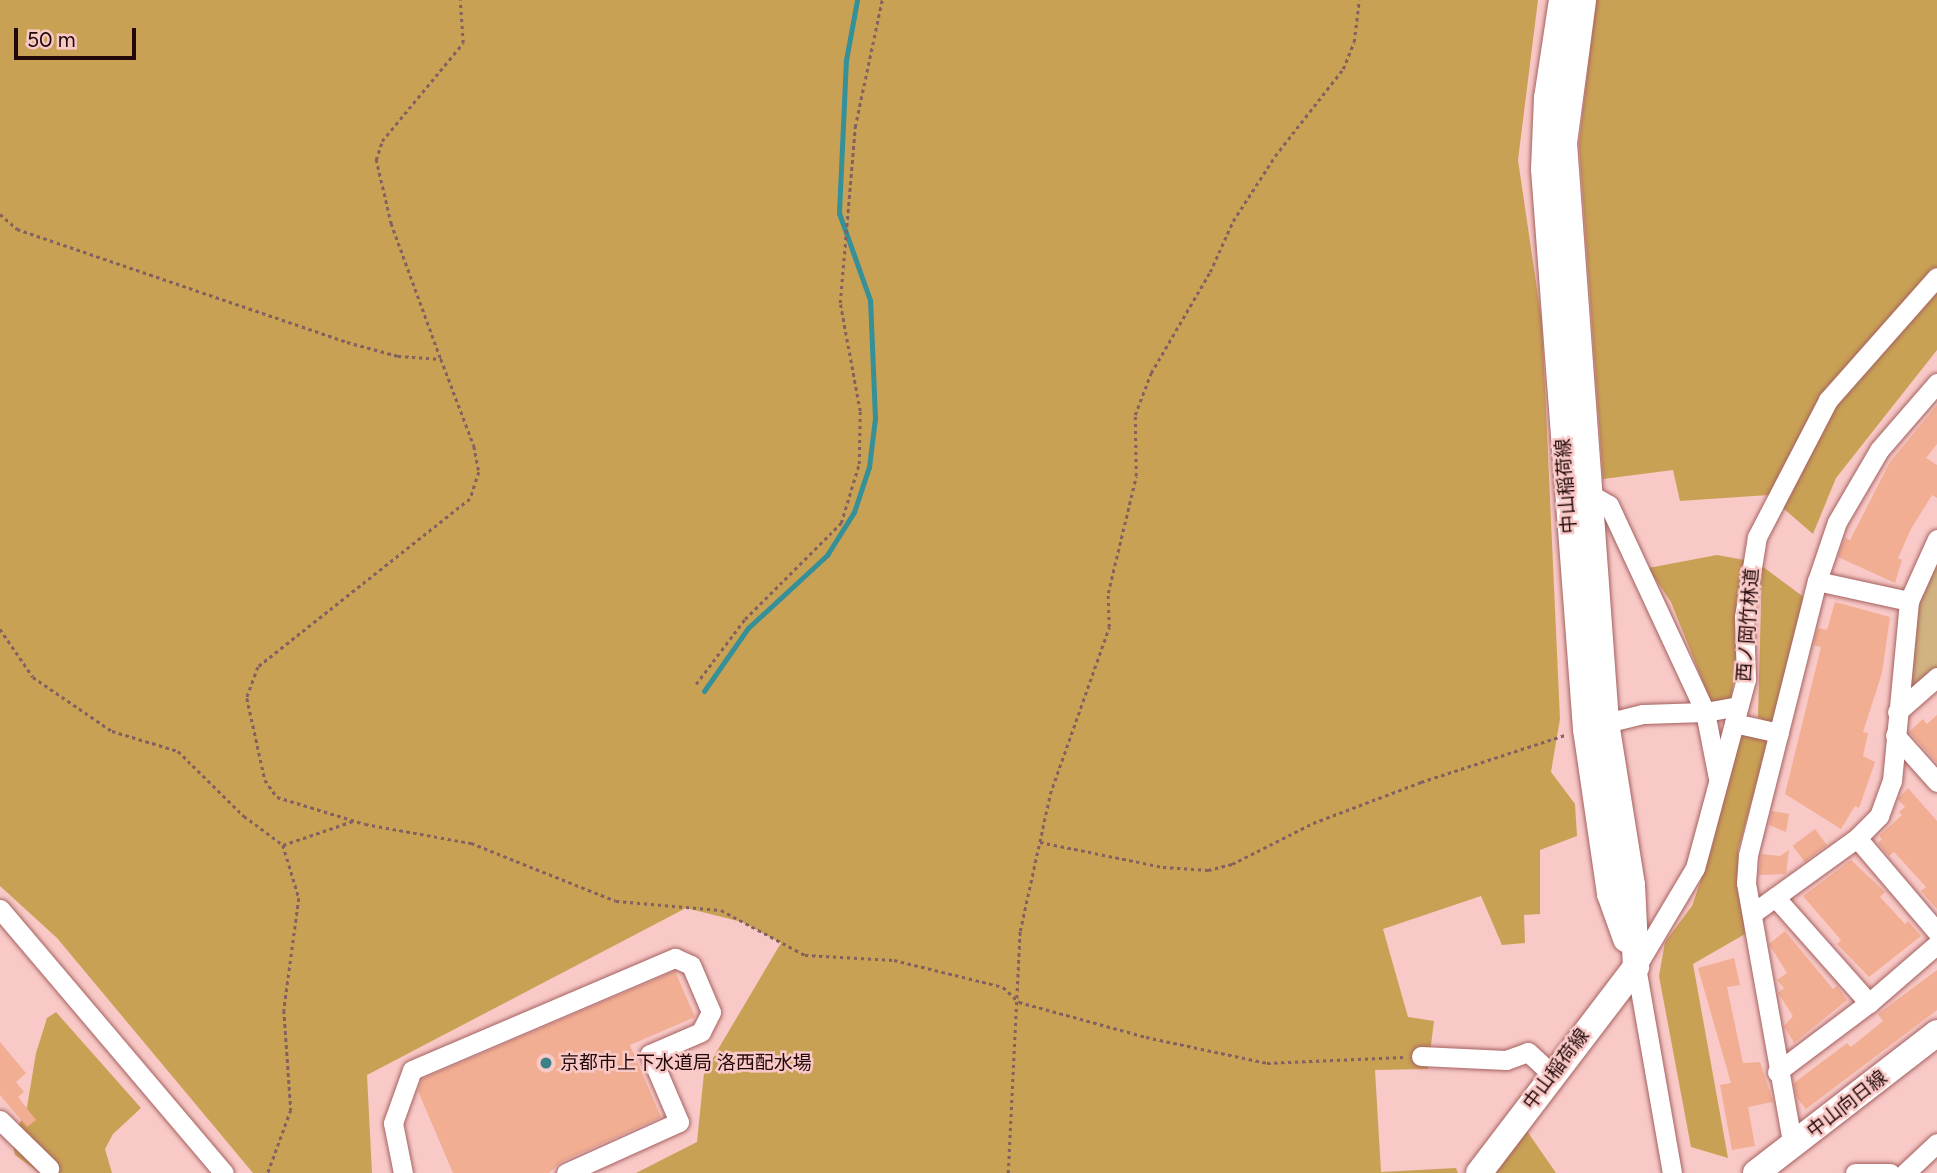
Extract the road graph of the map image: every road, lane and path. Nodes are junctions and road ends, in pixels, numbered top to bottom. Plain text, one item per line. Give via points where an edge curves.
1 (460, 0) edge
2 (882, 0) edge
3 (1359, 0) edge
4 (1562, 0) edge
5 (1583, 0) edge
6 (0, 214) edge
7 (1937, 277) edge
8 (441, 359) junction
9 (1937, 383) edge
10 (1588, 493) junction
11 (1937, 539) edge
12 (1817, 581) junction
13 (1909, 601) junction
14 (0, 629) edge
15 (1937, 677) edge
16 (696, 684) dead end
17 (1704, 712) junction
18 (1897, 712) junction
19 (1736, 714) junction
20 (1596, 725) junction
21 (1779, 733) junction
22 (1895, 735) junction
23 (1937, 782) edge
24 (1719, 783) junction
25 (365, 824) junction
26 (1857, 838) junction
27 (1040, 842) junction
28 (283, 845) junction
29 (1775, 897) junction
30 (0, 909) edge
31 (1753, 913) junction
32 (1937, 932) edge
33 (1937, 944) edge
34 (1636, 967) junction
35 (1019, 1002) junction
36 (1869, 1003) junction
37 (1937, 1034) edge
38 (1421, 1056) joint
39 (1777, 1072) junction
40 (1552, 1074) junction
41 (0, 1120) edge
42 (1937, 1143) edge
43 (1793, 1147) junction
44 (49, 1168) dead end
45 (224, 1173) edge
46 (268, 1173) edge
47 (403, 1173) edge
48 (566, 1173) edge
49 (1008, 1173) edge
50 (1479, 1173) edge
51 (1672, 1173) edge
52 (1756, 1173) edge
53 (1855, 1173) edge
54 (1890, 1173) edge
55 (1905, 1173) edge

1 - 8 path via 463,43 382,141 376,160 391,224
2 - 16 path via 855,127 840,303 860,411 859,464 841,523 745,619
3 - 27 path via 1354,42 1343,69 1275,156 1233,221 1210,272 1151,373 1135,415 1136,476 1108,593 1109,627 1050,794
4 - 20 main road, 中山稲荷線 via 1547,98 1544,169
5 - 10 main road, 中山稲荷線 via 1564,143
6 - 8 path via 17,229 347,342 398,356
7 - 19 street, 西ノ岡竹林道 via 1828,400 1757,537 1746,586 1746,679
8 - 25 path via 474,446 479,472 470,499 276,649 258,667 247,698 265,780 277,797
9 - 12 street via 1879,450 1837,522
10 - 17 street via 1609,505
10 - 20 main road, 中山稲荷線
11 - 13 street
12 - 13 street
12 - 21 street
13 - 18 street
14 - 28 path via 33,677 112,731 178,751 244,816
15 - 18 street
17 - 19 street
17 - 20 street via 1643,714
17 - 24 street
18 - 22 street
19 - 21 street
19 - 24 street, 西ノ岡竹林道
20 - 27 path via 1421,782 1313,823 1232,864 1208,870 1163,867
20 - 34 main road, 中山稲荷線 via 1610,894
21 - 31 street via 1748,855 1746,883
22 - 23 street
22 - 26 street via 1888,793 1879,816
24 - 34 street, 西ノ岡竹林道 via 1695,868
25 - 28 path via 355,820
25 - 35 path via 471,843 616,901 721,911 805,955 894,960 1003,987
26 - 29 street
26 - 32 street
27 - 35 path via 1020,931
28 - 46 path via 299,898 284,1010 291,1110
29 - 31 street
29 - 36 street
30 - 45 street
31 - 39 street
33 - 36 street
34 - 40 main road, 中山稲荷線
34 - 51 street
35 - 38 path via 1267,1063
35 - 49 path
36 - 39 street
37 - 43 main road, 中山向日線
38 - 40 street via 1506,1060 1528,1052
39 - 43 street
40 - 50 main road, 中山稲荷線
41 - 44 street
42 - 55 street
43 - 52 main road, 中山向日線
47 - 48 street via 393,1123 412,1070 675,958 691,965 710,1012 701,1032 650,1054 679,1122
53 - 54 street

